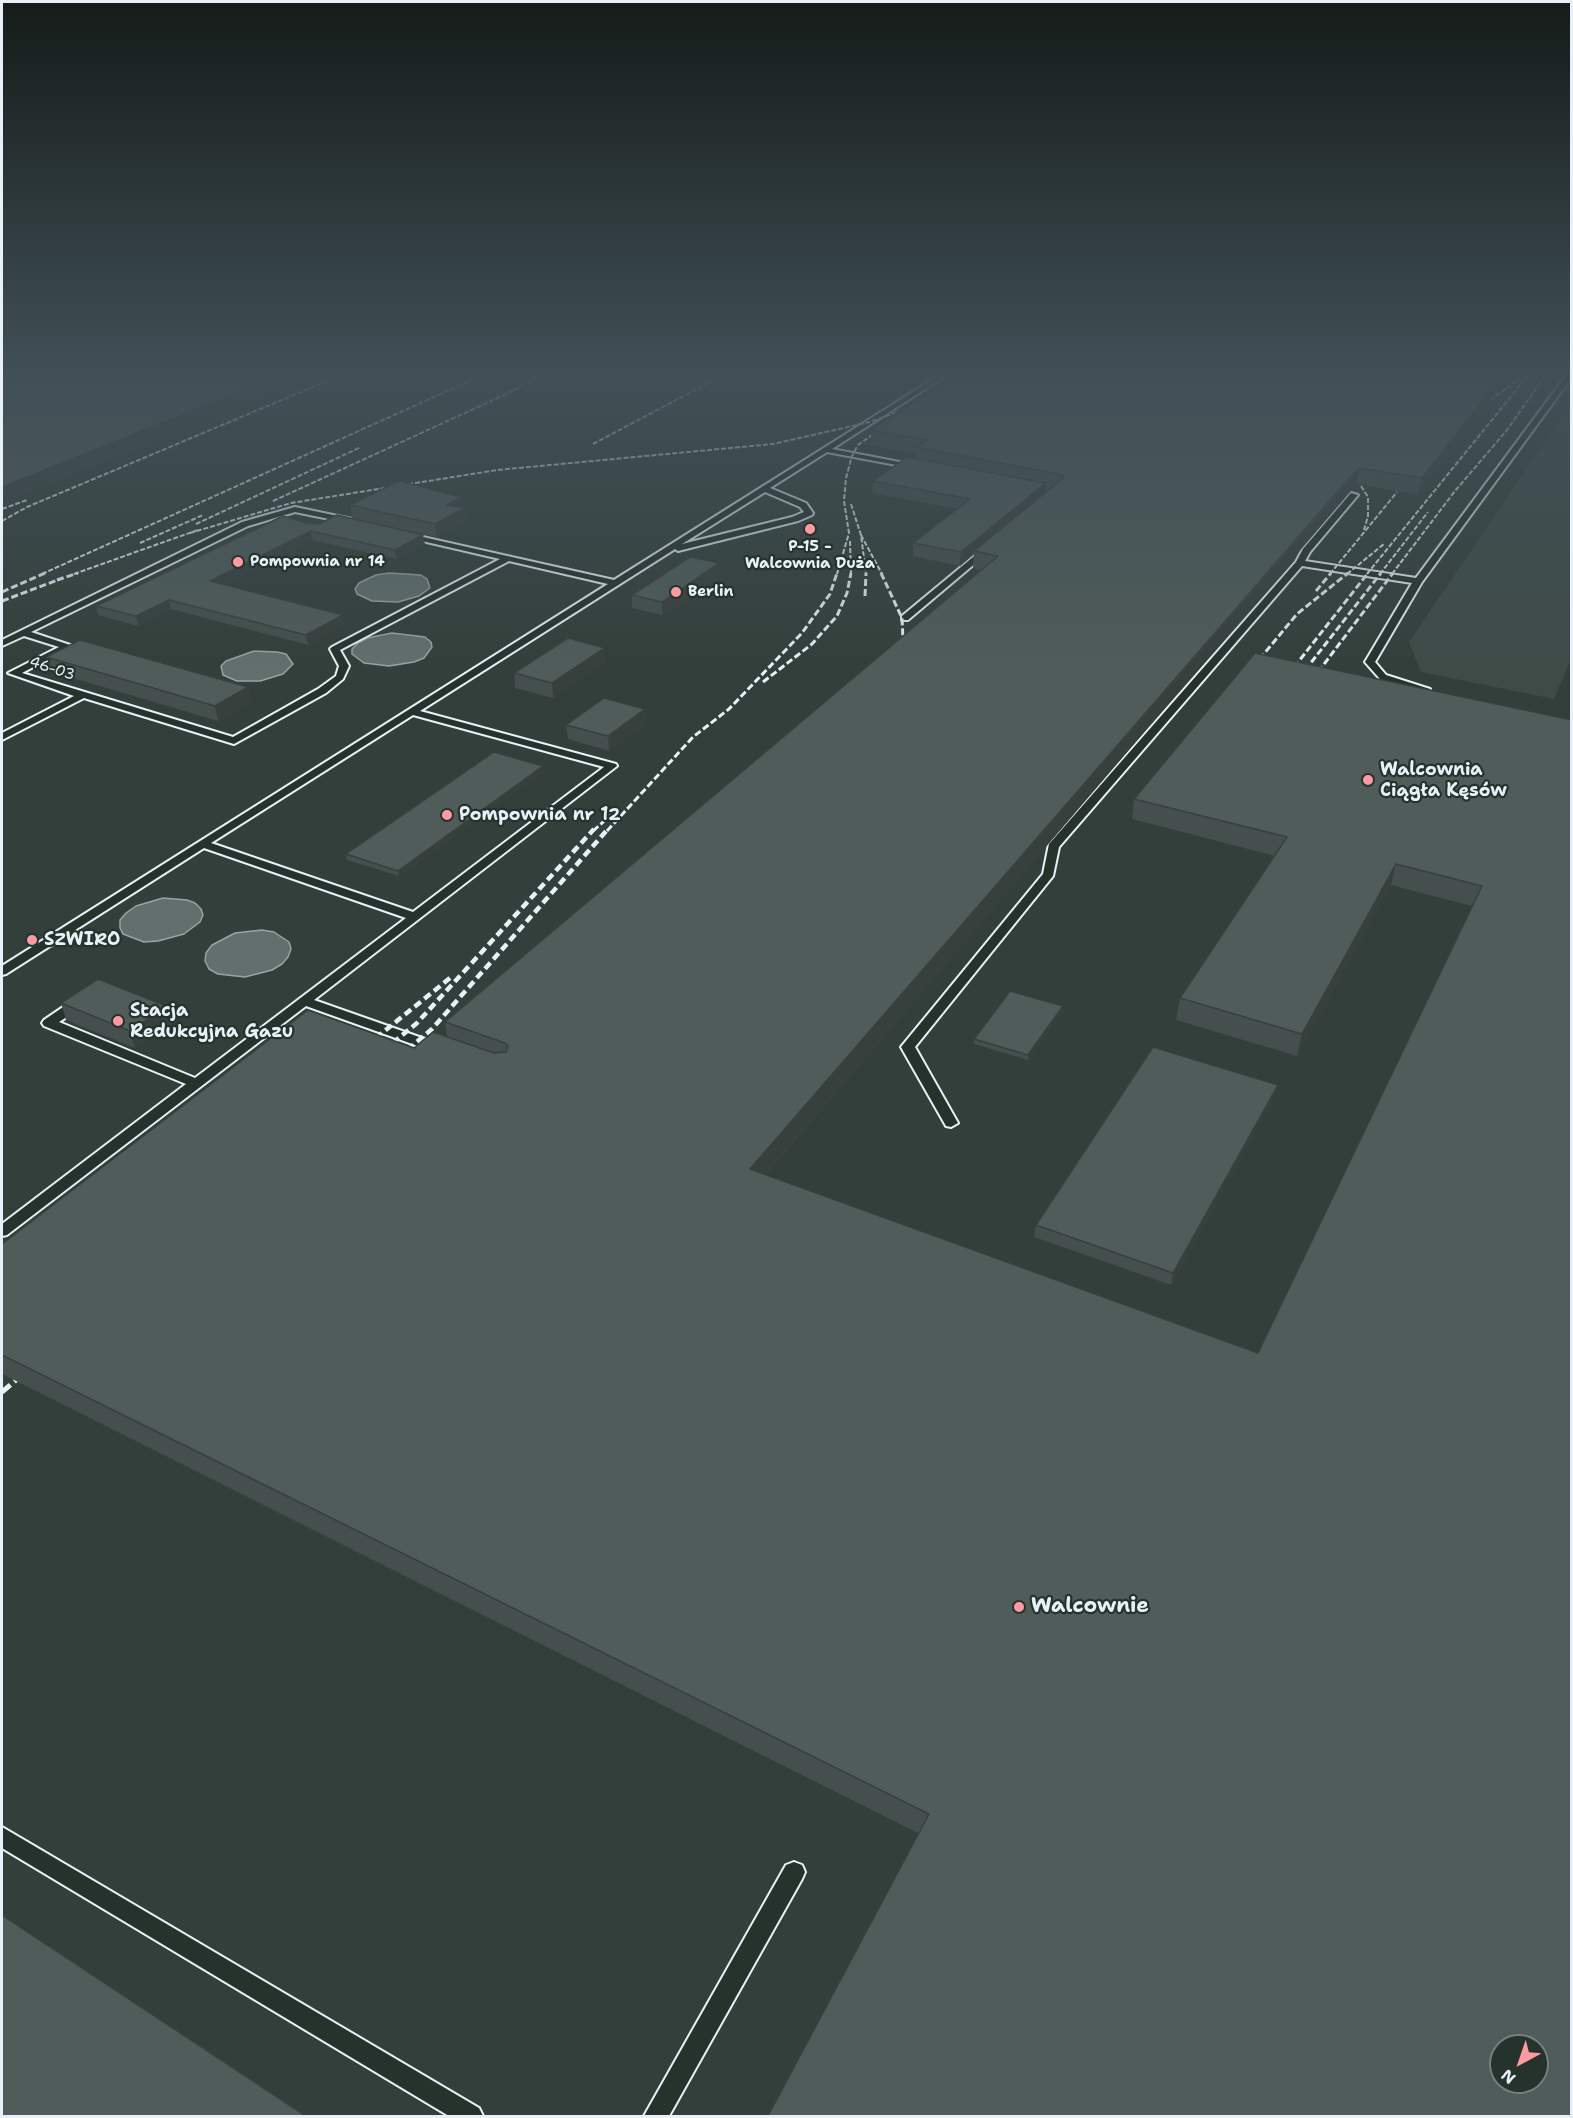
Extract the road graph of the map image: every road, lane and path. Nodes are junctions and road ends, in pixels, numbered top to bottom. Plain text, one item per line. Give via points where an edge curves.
1 (792, 472) edge
2 (1498, 472) edge
3 (765, 489) junction
4 (1354, 495) edge
5 (330, 517) junction
6 (315, 524) edge
7 (363, 525) edge
8 (397, 532) edge
9 (996, 542) edge
10 (667, 551) junction
11 (508, 558) junction
12 (1300, 563) junction
13 (1418, 581) junction
14 (617, 583) junction
15 (905, 618) dead end
16 (23, 633) junction
17 (2, 643) edge
18 (1433, 693) edge
19 (83, 695) junction
20 (412, 712) junction
21 (2, 737) edge
22 (202, 844) junction
23 (415, 917) junction
24 (2, 971) edge
25 (82, 1000) edge
26 (303, 1001) junction
27 (447, 1051) edge
28 (196, 1083) junction
29 (951, 1123) dead end
30 (2, 1231) edge
31 (2, 1837) edge
32 (794, 1872) dead end
33 (471, 2116) edge
34 (656, 2116) edge

1 - 3 lane
2 - 13 lane
3 - 10 lane
3 - 10 lane via 803,505 809,513
4 - 12 lane
5 - 6 lane
5 - 7 lane
5 - 16 lane via 295,509 245,524
8 - 11 lane
9 - 15 lane
10 - 14 lane
11 - 14 lane
11 - 19 lane via 335,649 344,666 340,677 234,741
12 - 13 lane
12 - 29 lane via 1053,846 1049,874 908,1047
13 - 18 lane via 1370,663 1383,677
14 - 20 lane
16 - 17 lane, 46-03
16 - 19 lane, 46-03 via 68,646 13,673
19 - 21 lane, 46-03
20 - 22 lane
20 - 23 lane via 612,766
22 - 23 lane
22 - 24 lane
23 - 26 lane
25 - 28 lane via 49,1023
26 - 27 lane
26 - 28 lane
28 - 30 lane
31 - 33 lane
32 - 34 lane

